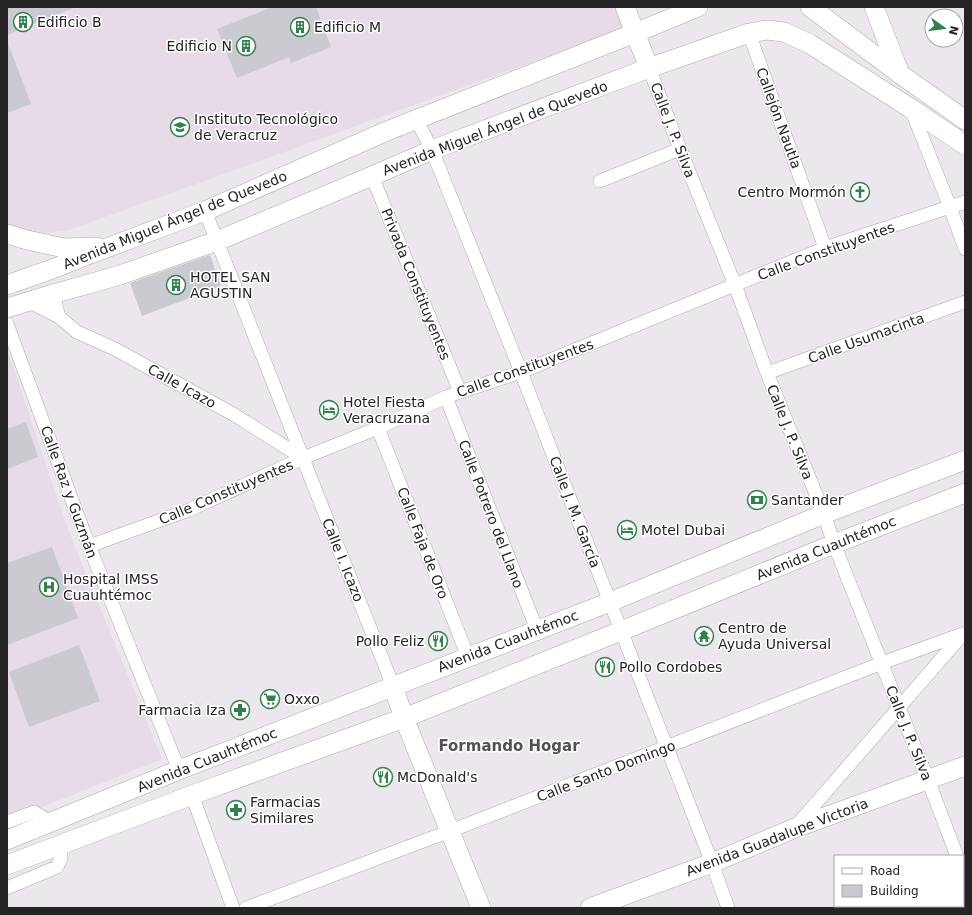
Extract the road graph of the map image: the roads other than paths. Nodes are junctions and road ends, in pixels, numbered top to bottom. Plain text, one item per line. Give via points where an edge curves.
1 (625, 7) edge
2 (698, 7) edge
3 (810, 7) edge
4 (874, 7) edge
5 (635, 33) junction
6 (749, 33) junction
7 (649, 68) junction
8 (900, 74) junction
9 (910, 108) junction
10 (416, 119) junction
11 (965, 120) edge
12 (965, 145) edge
13 (680, 149) junction
14 (432, 150) junction
15 (372, 176) junction
16 (600, 181) dead end
17 (965, 202) edge
18 (950, 207) junction
19 (204, 211) junction
20 (7, 234) edge
21 (217, 241) junction
22 (108, 247) junction
23 (826, 248) junction
24 (965, 249) edge
25 (85, 256) junction
26 (9, 282) edge
27 (734, 285) junction
28 (53, 294) junction
29 (28, 302) junction
30 (965, 302) edge
31 (7, 308) edge
32 (59, 317) junction
33 (7, 324) edge
34 (522, 372) junction
35 (767, 374) junction
36 (460, 392) junction
37 (446, 397) junction
38 (378, 428) junction
39 (303, 458) junction
40 (965, 460) edge
41 (965, 493) edge
42 (824, 514) junction
43 (834, 544) junction
44 (89, 546) junction
45 (610, 602) junction
46 (537, 630) junction
47 (621, 631) junction
48 (964, 632) edge
49 (468, 657) junction
50 (882, 663) junction
51 (393, 686) junction
52 (899, 707) junction
53 (404, 718) junction
54 (667, 747) junction
55 (965, 766) edge
56 (179, 770) junction
57 (928, 780) junction
58 (192, 795) junction
59 (7, 822) edge
60 (52, 823) junction
61 (795, 828) junction
62 (450, 831) junction
63 (7, 840) edge
64 (60, 845) junction
65 (957, 855) edge
66 (712, 863) junction
67 (7, 865) edge
68 (7, 888) edge
69 (233, 908) edge
70 (246, 908) edge
71 (482, 908) edge
72 (590, 908) edge
73 (728, 908) edge

1 - 5 main road, Calle J. P. Silva
2 - 5 main road, Avenida Miguel Ángel de Quevedo
3 - 8 main road
4 - 8 main road
5 - 7 main road, Calle J. P. Silva
5 - 10 main road, Avenida Miguel Ángel de Quevedo
6 - 7 main road, Avenida Miguel Ángel de Quevedo
6 - 9 main road, Avenida Miguel Ángel de Quevedo via 767,30 784,32 810,44
6 - 23 street, Callejón Nautla
7 - 13 street, Calle J. P. Silva
7 - 14 main road, Avenida Miguel Ángel de Quevedo
8 - 11 main road
9 - 12 main road, Avenida Miguel Ángel de Quevedo
9 - 18 street
10 - 14 street, Calle J. M. García
10 - 19 main road, Avenida Miguel Ángel de Quevedo
13 - 16 street
13 - 27 street, Calle J. P. Silva
14 - 15 main road, Avenida Miguel Ángel de Quevedo
14 - 34 street, Calle J. M. García
15 - 21 main road, Avenida Miguel Ángel de Quevedo
15 - 36 street, Privada Constituyentes
17 - 18 street, Calle Constituyentes
18 - 23 street, Calle Constituyentes
18 - 24 street
19 - 21 street, Calle I. Icazo
19 - 22 main road, Avenida Miguel Ángel de Quevedo
20 - 22 main road via 64,248
21 - 28 main road, Avenida Miguel Ángel de Quevedo via 120,275
21 - 39 street, Calle I. Icazo
22 - 25 main road, Avenida Miguel Ángel de Quevedo
23 - 27 street, Calle Constituyentes
25 - 26 main road, Avenida Miguel Ángel de Quevedo
25 - 28 main road via 59,278
26 - 29 main road
27 - 34 street, Calle Constituyentes
27 - 35 street, Calle J. P. Silva
28 - 29 main road, Avenida Miguel Ángel de Quevedo
28 - 32 street
29 - 31 main road, Avenida Miguel Ángel de Quevedo
29 - 32 street, Calle Icazo
30 - 35 street, Calle Usumacinta
32 - 39 street, Calle Icazo via 77,332 114,349 233,414
33 - 44 street, Calle Raz y Guzmán
34 - 36 street, Calle Constituyentes
34 - 45 street, Calle J. M. García
35 - 42 street, Calle J. P. Silva
36 - 37 street, Calle Constituyentes
37 - 38 street, Calle Constituyentes
37 - 46 street, Calle Potrero del Llano
38 - 39 street, Calle Constituyentes
38 - 49 street, Calle Faja de Oro
39 - 44 street, Calle Constituyentes via 189,510
39 - 51 street, Calle I. Icazo
40 - 42 main road, Avenida Cuauhtémoc
41 - 43 main road, Avenida Cuauhtémoc
42 - 43 street, Calle J. P. Silva
42 - 45 main road, Avenida Cuauhtémoc
43 - 47 main road, Avenida Cuauhtémoc
43 - 50 street, Calle J. P. Silva
44 - 56 street, Calle Raz y Guzmán
45 - 46 main road, Avenida Cuauhtémoc
45 - 47 street, Calle J. M. García
46 - 49 main road, Avenida Cuauhtémoc
47 - 53 main road, Avenida Cuauhtémoc
47 - 54 street, Calle J. M. García
48 - 50 street, Calle Santo Domingo
48 - 52 street
49 - 51 main road, Avenida Cuauhtémoc
50 - 52 street, Calle J. P. Silva
50 - 54 street, Calle Santo Domingo
51 - 53 main road, Calle I. Icazo
51 - 56 main road, Avenida Cuauhtémoc
52 - 57 street, Calle J. P. Silva
52 - 61 street
53 - 58 main road, Avenida Cuauhtémoc
53 - 62 main road, Calle I. Icazo
54 - 62 street, Calle Santo Domingo
54 - 66 street, Calle J. M. García
55 - 57 main road, Avenida Guadalupe Victoria
56 - 60 main road, Avenida Cuauhtémoc
57 - 61 main road, Avenida Guadalupe Victoria
57 - 65 street, Calle J. P. Silva
58 - 64 main road, Avenida Cuauhtémoc
58 - 69 street
59 - 60 street via 34,812
60 - 63 main road, Avenida Cuauhtémoc
61 - 66 main road, Avenida Guadalupe Victoria
62 - 70 street, Calle Santo Domingo
62 - 71 main road, Calle I. Icazo
64 - 67 main road, Avenida Cuauhtémoc
64 - 68 street via 61,858 57,867
66 - 72 main road, Avenida Guadalupe Victoria
66 - 73 street, Calle J. M. García

